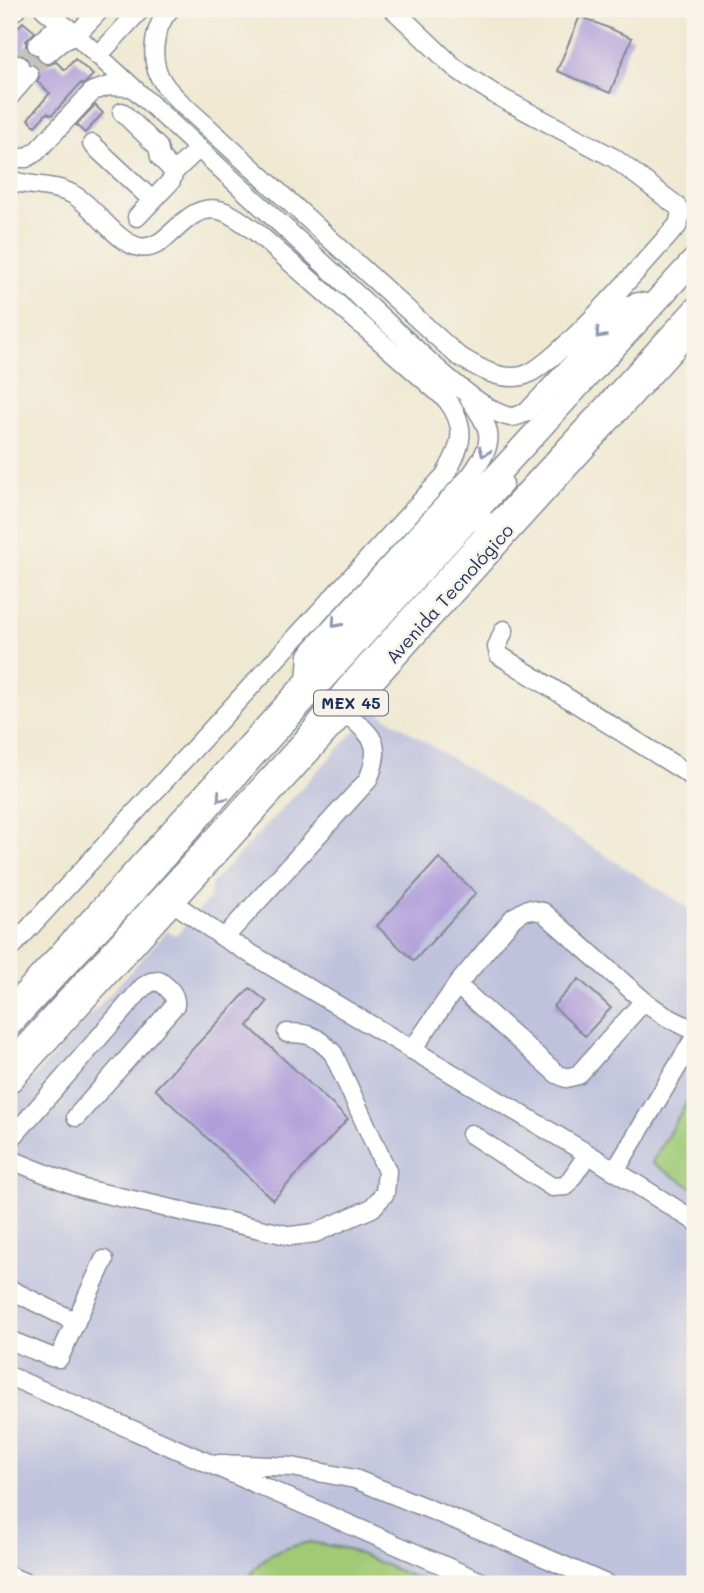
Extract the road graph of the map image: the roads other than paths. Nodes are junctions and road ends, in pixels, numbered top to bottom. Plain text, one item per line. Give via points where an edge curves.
1 (17, 9) edge
2 (44, 9) edge
3 (101, 9) edge
4 (141, 9) edge
5 (170, 9) edge
6 (393, 9) edge
7 (9, 14) edge
8 (72, 31) junction
9 (42, 49) tunnel mouth
10 (98, 56) junction
11 (19, 71) tunnel mouth
12 (132, 87) junction
13 (9, 97) edge
14 (122, 112) dead end
15 (92, 144) dead end
16 (203, 152) junction
17 (9, 159) edge
18 (173, 177) junction
19 (9, 180) edge
20 (152, 201) junction
21 (137, 216) dead end
22 (695, 259) edge
23 (695, 275) edge
24 (655, 304) junction
25 (695, 306) edge
26 (695, 325) edge
27 (464, 392) junction
28 (483, 523) junction
29 (504, 630) dead end
30 (306, 683) junction
31 (344, 710) junction
32 (695, 778) edge
33 (141, 876) junction
34 (166, 898) junction
35 (224, 939) junction
36 (9, 950) edge
37 (457, 985) junction
38 (644, 1001) junction
39 (9, 1011) edge
40 (9, 1029) edge
41 (695, 1031) edge
42 (287, 1033) dead end
43 (695, 1037) edge
44 (412, 1051) junction
45 (9, 1061) edge
46 (9, 1082) edge
47 (76, 1117) dead end
48 (471, 1134) dead end
49 (9, 1141) edge
50 (588, 1154) junction
51 (9, 1158) edge
52 (615, 1171) junction
53 (695, 1221) edge
54 (104, 1260) dead end
55 (9, 1289) edge
56 (76, 1322) junction
57 (9, 1340) edge
58 (9, 1376) edge
59 (212, 1464) junction
60 (9, 1576) edge
61 (28, 1584) edge
62 (486, 1584) edge
63 (606, 1584) edge

1 - 7 lane
2 - 8 lane
3 - 8 lane
4 - 10 lane
5 - 6 lane via 158,27 156,67 179,102 457,355 494,375 525,376 543,367 589,321 678,225 681,212 614,158 468,77
8 - 9 lane via 58,44
8 - 10 lane
10 - 12 lane
11 - 13 lane
12 - 16 lane
12 - 17 lane via 93,91 36,152
14 - 18 lane via 158,147
15 - 20 lane
16 - 18 lane
16 - 27 lane
18 - 20 lane
19 - 36 lane via 70,193 125,241 140,247 152,246 182,222 207,210 233,216 447,400 455,411 461,439 445,475
20 - 21 lane
22 - 24 main road, Avenida Tecnológico / MEX 45
23 - 28 lane
24 -> 27 lane via 626,306 519,416 500,413
24 - 28 main road, Avenida Tecnológico / MEX 45
25 - 28 lane via 507,511
26 - 28 main road, Avenida Tecnológico / MEX 45
27 -> 30 lane via 488,428 484,457 313,648 308,655
28 - 30 main road, Avenida Tecnológico / MEX 45
28 - 31 main road, Avenida Tecnológico / MEX 45
28 -> 33 lane
28 - 34 lane
29 - 32 lane via 496,647 499,655
30 - 33 main road, Avenida Tecnológico / MEX 45
31 - 34 main road, Avenida Tecnológico / MEX 45
31 - 35 lane via 372,737 377,759 368,780
33 - 34 lane
33 - 39 main road, Avenida Tecnológico / MEX 45
33 - 40 lane
34 - 35 lane
34 - 45 lane
34 - 46 main road, Avenida Tecnológico / MEX 45
35 - 44 lane
37 - 38 lane via 514,917 528,909 543,912
37 - 38 lane via 566,1078 578,1075
37 - 44 lane
38 - 41 lane
42 - 51 lane via 307,1033 333,1053 387,1171 384,1193 372,1208 315,1233 291,1236 83,1189
43 - 52 lane
44 - 50 lane
47 - 49 lane via 175,1005 176,998 159,981 143,986
48 - 50 lane via 552,1187 566,1186
50 - 52 lane
52 - 53 lane
54 - 56 lane
55 - 56 lane
56 - 57 lane via 59,1357
58 - 59 lane
59 - 62 lane
59 - 63 lane via 292,1467 355,1479
60 - 61 lane

